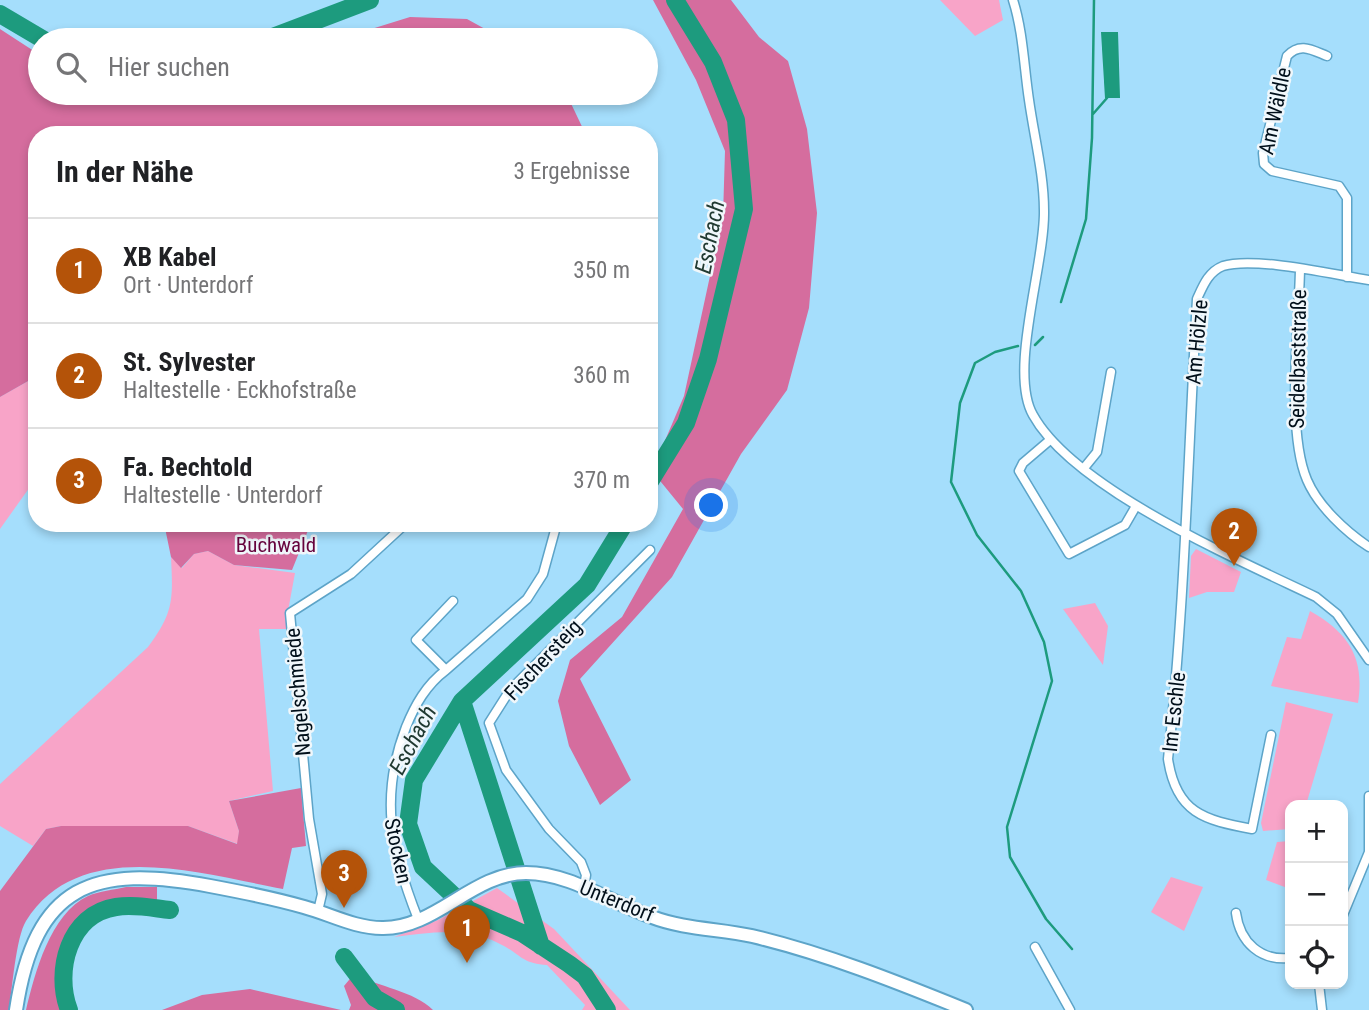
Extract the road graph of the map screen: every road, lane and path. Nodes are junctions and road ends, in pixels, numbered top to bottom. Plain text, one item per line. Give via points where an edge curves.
1 (1013, 0) edge
2 (1327, 56) dead end
3 (1300, 270) junction
4 (1347, 276) junction
5 (1369, 280) edge
6 (1111, 372) dead end
7 (1050, 440) junction
8 (1084, 468) junction
9 (1136, 506) junction
10 (397, 532) edge
11 (555, 532) edge
12 (1187, 533) junction
13 (1369, 547) edge
14 (650, 550) dead end
15 (453, 601) dead end
16 (1369, 660) edge
17 (446, 670) junction
18 (1271, 735) dead end
19 (1369, 796) edge
20 (1369, 852) edge
21 (584, 887) junction
22 (1348, 903) edge
23 (318, 911) junction
24 (1236, 913) dead end
25 (418, 919) junction
26 (1035, 947) dead end
27 (1285, 959) edge
28 (1320, 989) edge
29 (16, 1010) edge
30 (965, 1010) edge
31 (1070, 1010) edge
32 (1322, 1010) edge

1 - 7 street via 1044,208 1043,248 1023,374 1032,414
2 - 4 street, Am Wäldle via 1303,47 1287,56 1264,164 1272,171 1339,186 1347,198
3 - 4 street, Am Hölzle
3 - 12 street, Am Hölzle via 1247,263 1223,267 1209,276 1197,299
3 - 13 street, Seidelbaststraße via 1296,440 1307,482 1338,522
4 - 5 street, Am Hölzle
6 - 8 street via 1097,452
7 - 8 street
7 - 9 street via 1019,471 1069,554 1125,525
8 - 9 street
9 - 12 street
10 - 23 street, Nagelschmiede via 351,574 290,613 309,819 322,894
11 - 17 street, Stocken via 543,574 527,599
12 - 16 street via 1316,597 1337,614
12 - 18 street, Im Eschle via 1168,759 1180,797 1202,818 1252,829
14 - 21 street, Fischersteig via 510,691 489,723 506,770 549,829 581,862
15 - 17 street via 416,640
17 - 25 street, Stocken via 415,706 389,787 396,855
19 - 20 street
20 - 22 street
21 - 25 street, Unterdorf via 556,876 514,874
21 - 30 street, Unterdorf via 653,918 807,952
23 - 25 street, Unterdorf via 356,925 382,928
23 - 29 street, Unterdorf via 272,898 144,876 90,886 64,902 39,931 26,959
24 - 27 street via 1239,929 1255,951 1274,960
26 - 31 street
28 - 32 street

